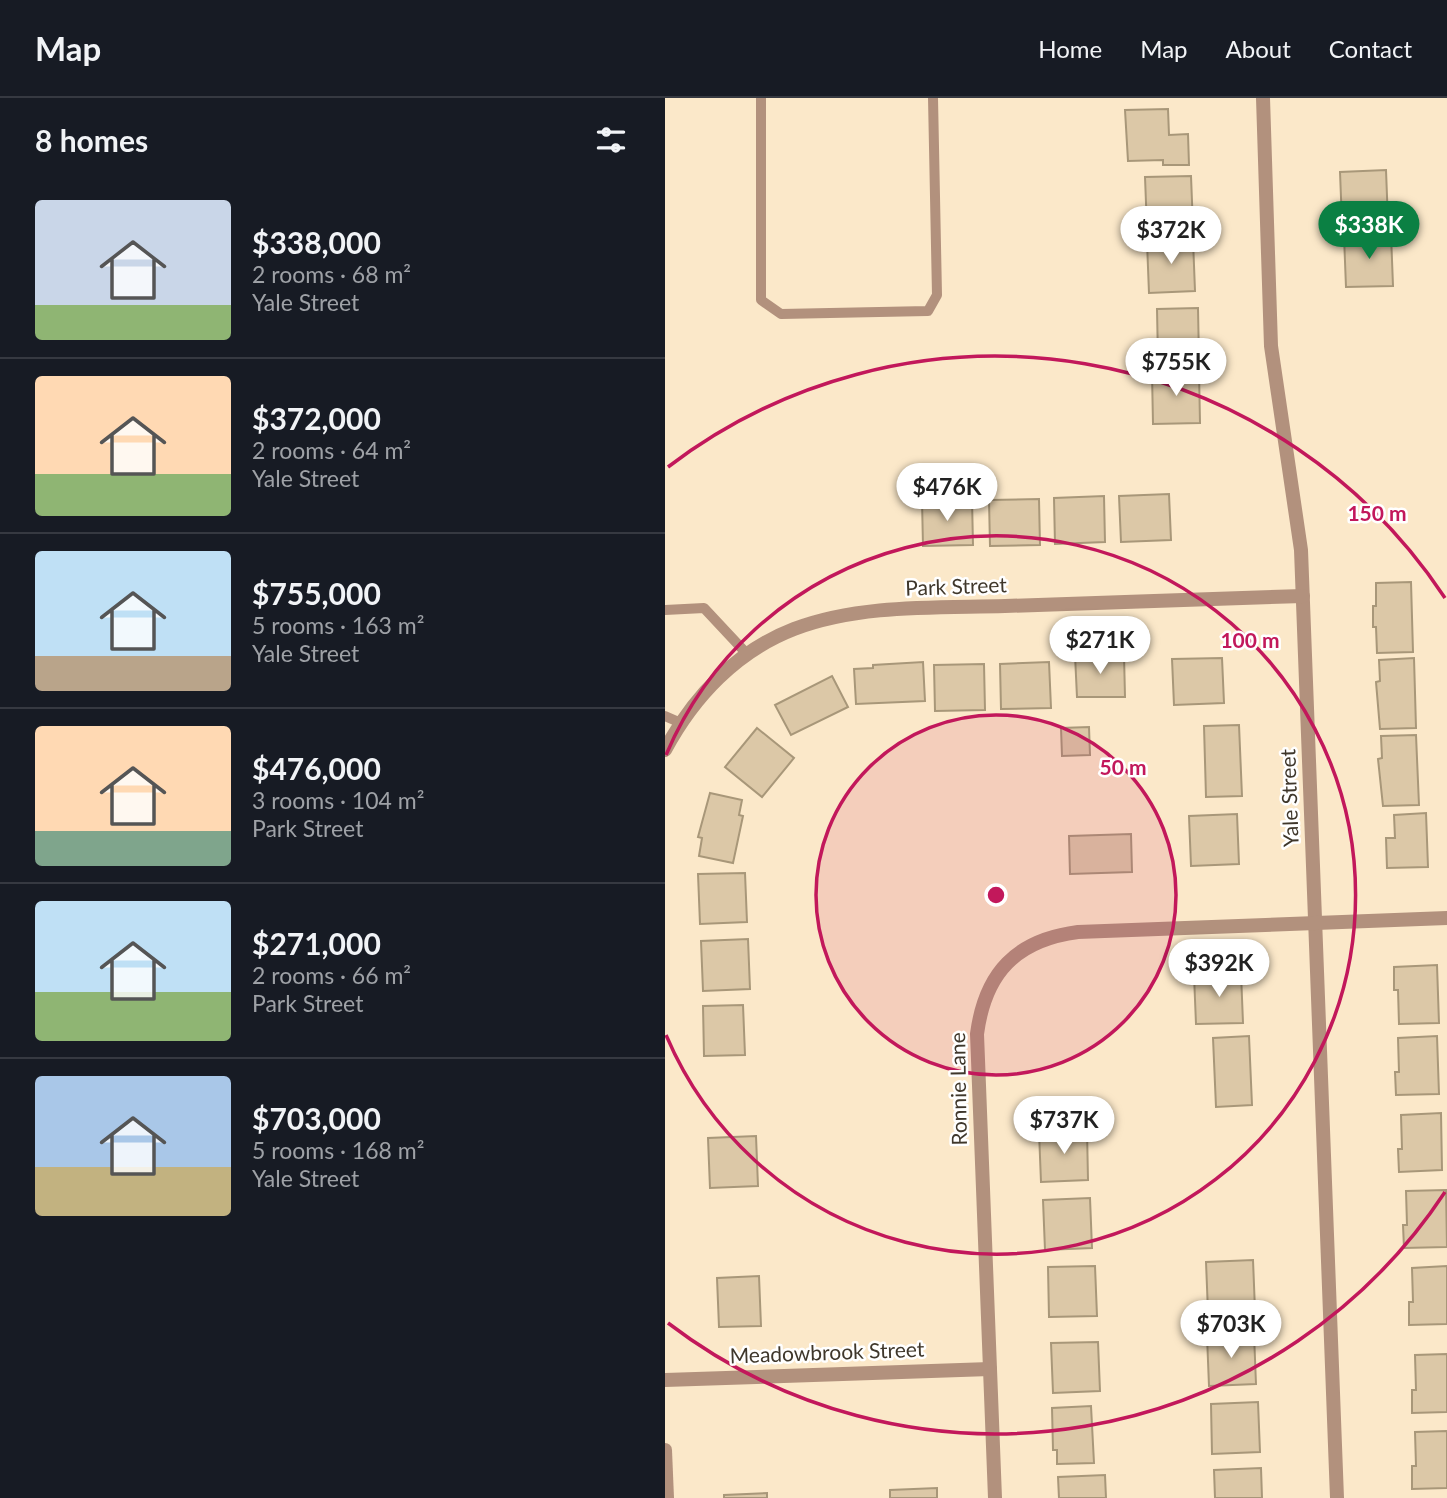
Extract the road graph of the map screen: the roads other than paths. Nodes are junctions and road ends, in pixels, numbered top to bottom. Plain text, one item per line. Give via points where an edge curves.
1 (761, 98) edge
2 (933, 98) edge
3 (1263, 98) edge
4 (1303, 596) junction
5 (665, 610) edge
6 (747, 654) junction
7 (665, 716) edge
8 (681, 723) junction
9 (665, 750) edge
10 (1447, 918) edge
11 (1316, 922) junction
12 (990, 1369) junction
13 (665, 1380) edge
14 (665, 1451) edge
15 (667, 1498) edge
16 (995, 1498) edge
17 (1337, 1498) edge

1 - 2 lane via 761,300 781,314 928,311 937,295
3 - 4 street, Yale Street via 1272,346 1300,537
4 - 6 street, Park Street via 861,612 793,630
4 - 11 street, Yale Street
5 - 6 lane via 704,608
6 - 8 street, Park Street via 707,689
7 - 8 lane
8 - 9 street, Park Street
10 - 11 street, Ronnie Lane
11 - 12 street, Ronnie Lane via 1062,934 1030,946 1003,966 985,995 977,1034
11 - 17 street, Yale Street
12 - 13 street, Meadowbrook Street
12 - 16 street, Ronnie Lane
14 - 15 street

